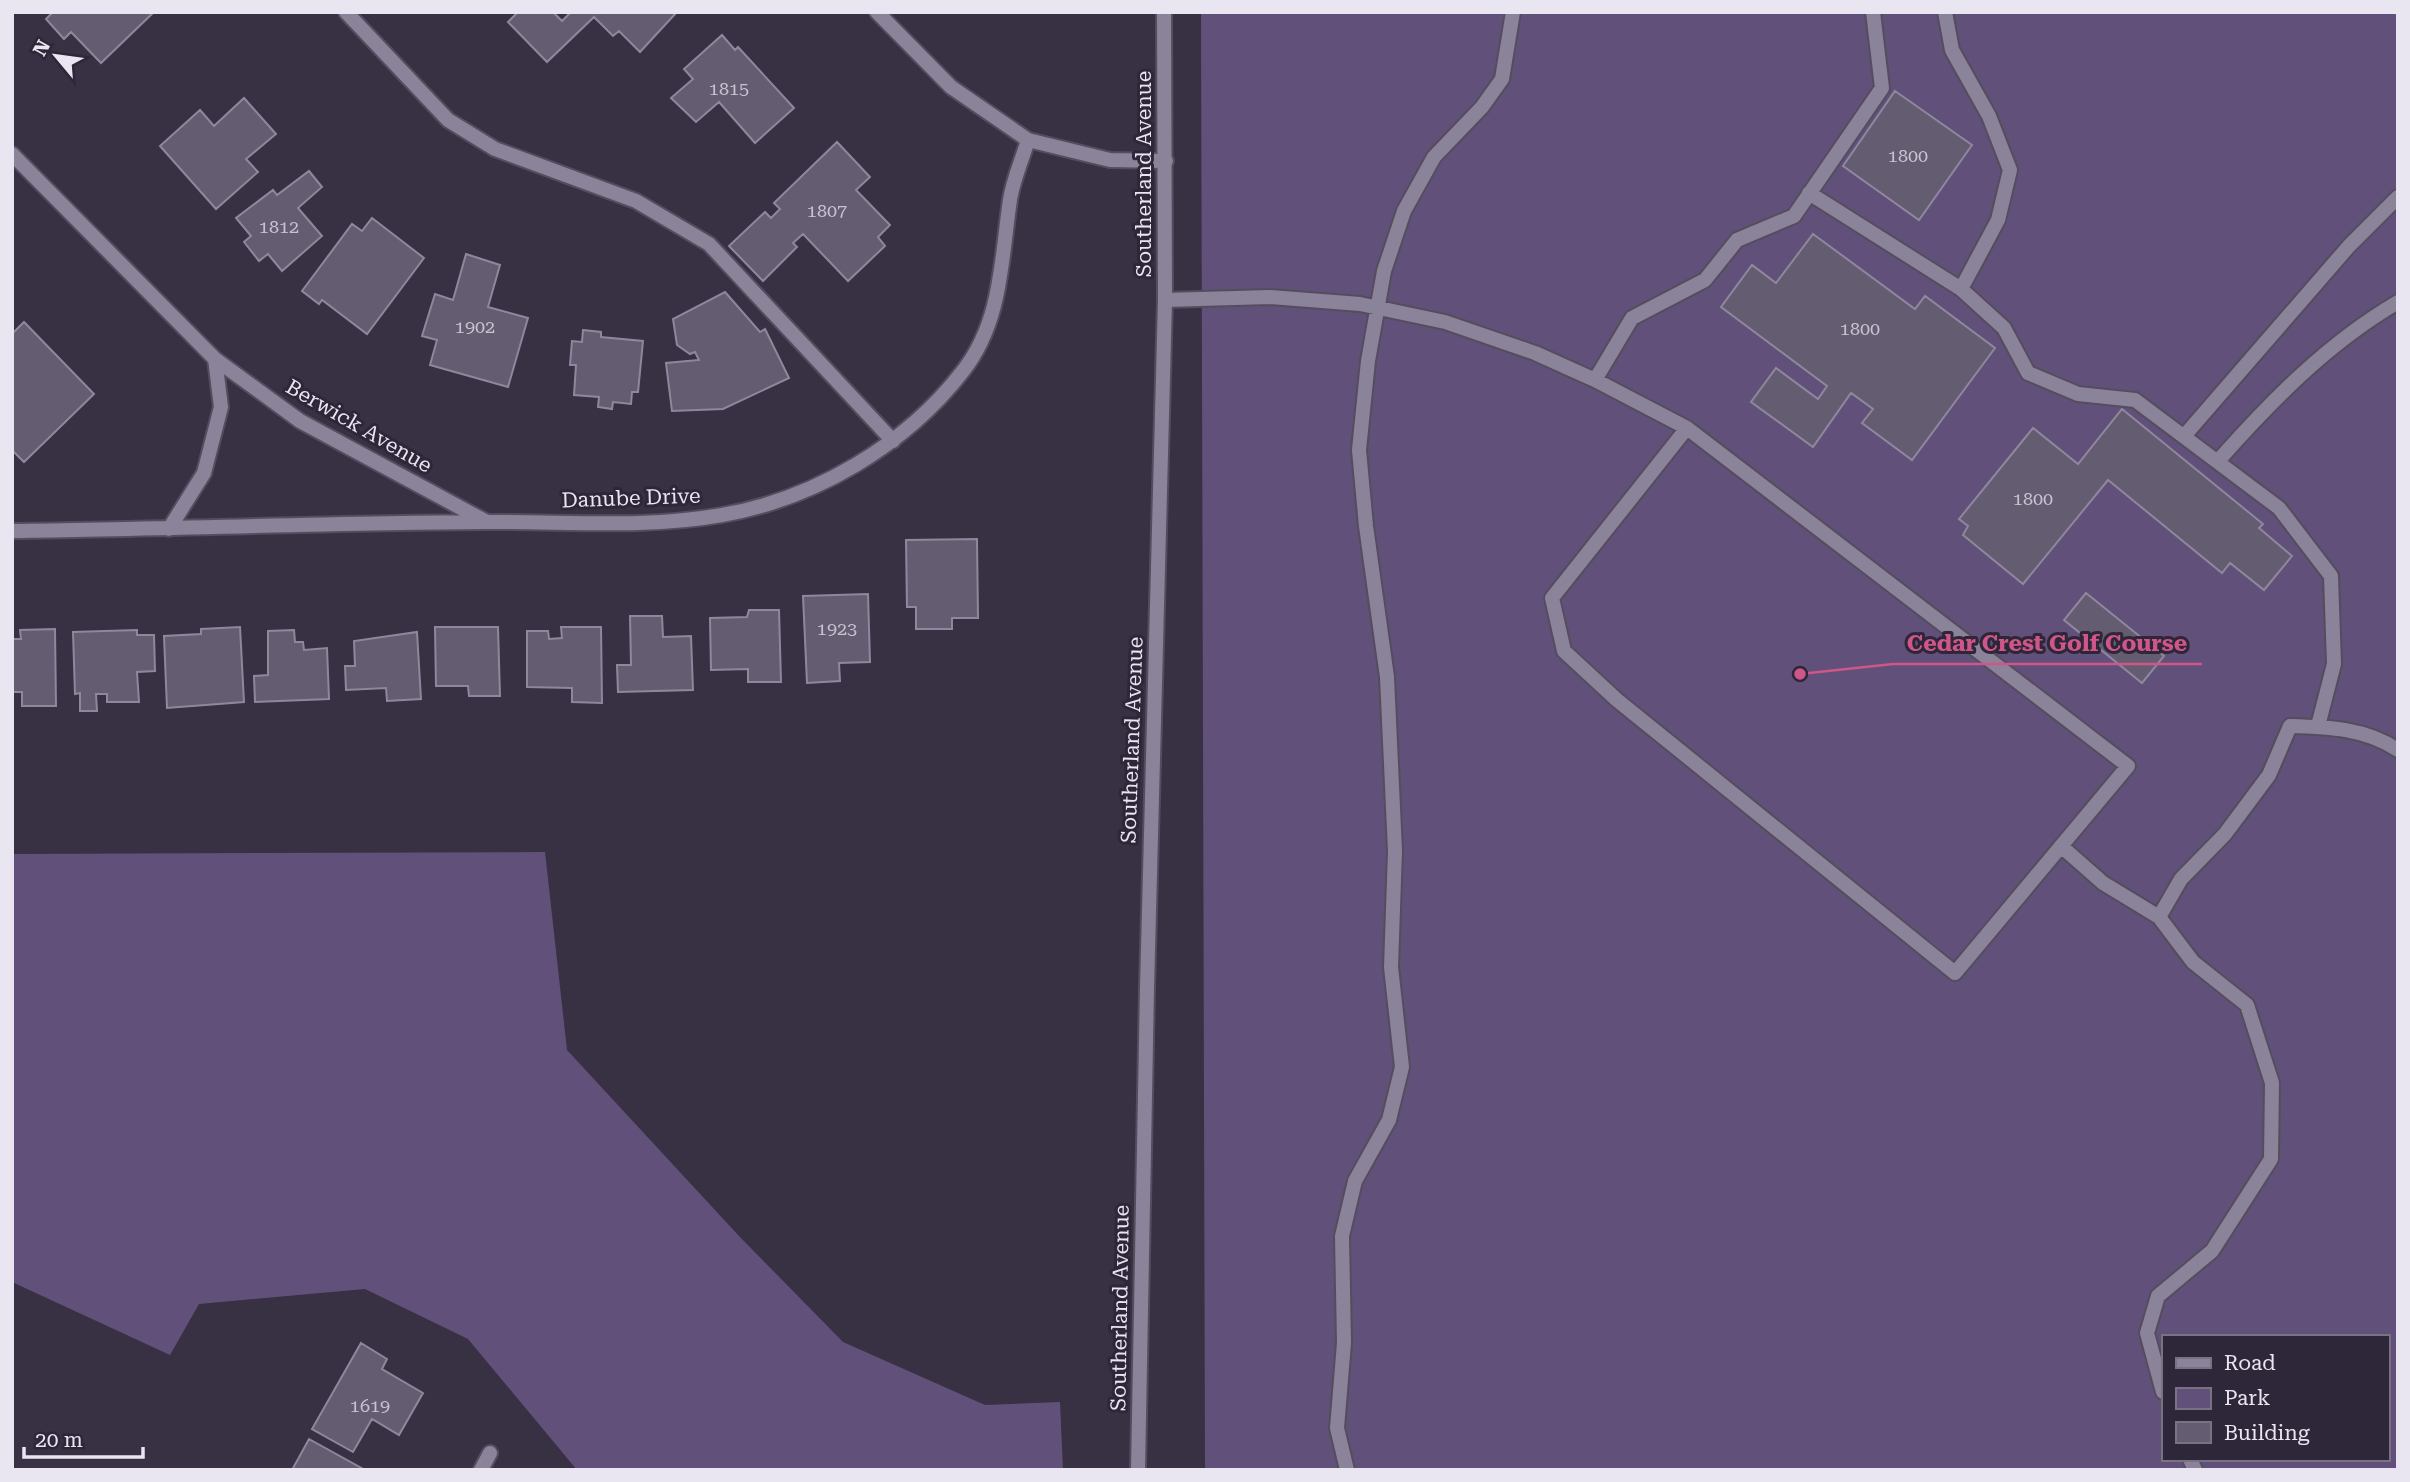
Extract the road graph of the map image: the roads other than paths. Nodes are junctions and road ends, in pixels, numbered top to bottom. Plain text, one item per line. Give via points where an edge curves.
1 (346, 12) edge
2 (877, 12) edge
3 (1164, 12) edge
4 (1513, 12) edge
5 (1873, 12) edge
6 (1945, 12) edge
7 (1028, 140) junction
8 (12, 154) edge
9 (1166, 161) junction
10 (1809, 193) junction
11 (2398, 197) edge
12 (1961, 289) junction
13 (1165, 300) junction
14 (2398, 302) edge
15 (1379, 308) junction
16 (215, 359) junction
17 (1595, 380) junction
18 (1687, 428) junction
19 (2186, 435) junction
20 (893, 441) junction
21 (2218, 461) junction
22 (486, 522) junction
23 (169, 529) junction
24 (12, 531) edge
25 (2318, 726) junction
26 (2398, 750) edge
27 (2061, 846) junction
28 (2159, 917) junction
29 (2162, 1388) edge
30 (490, 1452) dead end
31 (481, 1470) edge
32 (1138, 1470) edge
33 (1347, 1470) edge

1 - 20 street via 448,120 495,149 636,201 709,244
2 - 7 street via 951,87
3 - 9 street, Southerland Avenue
4 - 15 street via 1502,79 1434,158 1404,211 1384,271
5 - 10 street via 1882,88
6 - 12 street via 1952,50 1989,116 2010,170 1998,220
7 - 9 street via 1110,160
7 - 20 street, Danube Drive via 1010,197 1003,274 989,325 964,370
8 - 16 street, Berwick Avenue
9 - 13 street, Southerland Avenue
10 - 12 street
10 - 17 street via 1794,216 1737,240 1705,280 1632,318
11 - 19 street via 2349,246
12 - 19 street via 2004,328 2028,373 2078,394 2135,400
13 - 15 street via 1270,297
13 - 32 street, Southerland Avenue
14 - 21 street via 2276,396
15 - 17 street via 1445,322 1535,353
15 - 33 street via 1368,361 1359,450 1387,677 1395,851 1391,967 1402,1067 1389,1120 1355,1181 1342,1236 1344,1343 1337,1428
16 - 22 street, Berwick Avenue via 300,421
16 - 23 street via 221,407 204,473
17 - 18 street
18 - 27 street via 2128,766
18 - 27 street via 1552,598 1564,651 1617,700 1955,973
19 - 21 street
20 - 22 street, Danube Drive via 841,473 782,498 722,515 614,524
21 - 25 street via 2279,508 2330,576 2334,664
22 - 23 street, Danube Drive
23 - 24 street, Danube Drive
25 - 26 street via 2378,737
25 - 28 street via 2290,726 2269,775 2225,834 2181,878
27 - 28 street via 2103,883
28 - 29 street via 2193,962 2247,1005 2272,1083 2271,1159 2212,1251 2158,1296 2147,1333
30 - 31 street

